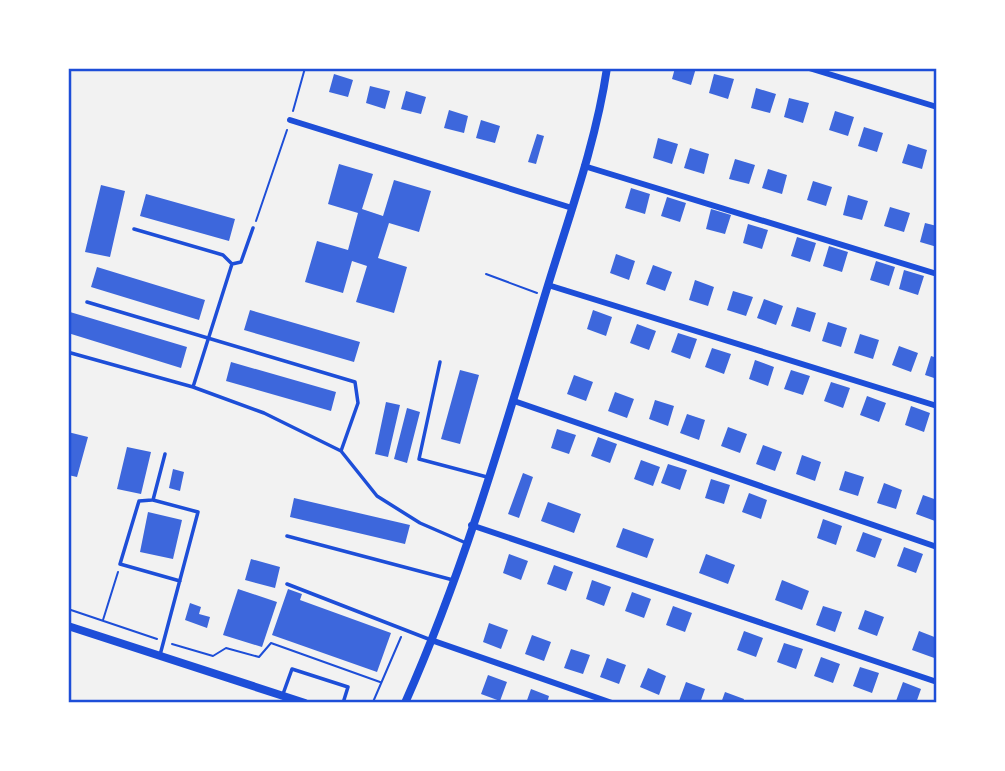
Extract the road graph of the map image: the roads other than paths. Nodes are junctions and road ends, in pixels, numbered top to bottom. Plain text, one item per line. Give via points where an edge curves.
1 (607, 68) edge
2 (809, 68) edge
3 (937, 107) edge
4 (290, 120) road end
5 (584, 166) junction
6 (572, 208) junction
7 (253, 228) road end
8 (134, 229) dead end
9 (232, 264) junction
10 (937, 274) edge
11 (548, 285) junction
12 (87, 302) dead end
13 (206, 339) junction
14 (71, 353) dead end
15 (440, 362) dead end
16 (193, 387) junction
17 (514, 401) junction
18 (937, 406) edge
19 (341, 451) junction
20 (165, 454) dead end
21 (487, 477) junction
22 (153, 500) junction
23 (471, 525) junction
24 (287, 536) dead end
25 (466, 543) junction
26 (937, 547) edge
27 (453, 580) junction
28 (180, 582) junction
29 (287, 584) dead end
30 (68, 626) edge
31 (431, 640) junction
32 (160, 657) junction
33 (937, 682) edge
34 (282, 696) junction
35 (305, 703) edge
36 (343, 703) edge
37 (405, 703) edge
38 (612, 703) edge

1 - 5 street
2 - 3 street
4 - 6 street
5 - 6 street
5 - 10 street
6 - 11 street
7 - 9 lane via 241,262
8 - 9 lane via 223,255
9 - 13 lane
11 - 17 street
11 - 18 street
12 - 13 lane
13 - 16 lane
13 - 19 lane via 355,382 358,402
14 - 16 lane
15 - 21 lane via 419,459
16 - 19 lane via 264,413
17 - 21 street
17 - 26 street
19 - 25 lane via 377,496 420,523
20 - 22 lane
21 - 23 street
22 - 28 lane via 198,512
22 - 28 lane via 139,501 120,564
23 - 25 street
23 - 33 street
24 - 27 lane
25 - 27 street
27 - 31 street
28 - 32 lane
29 - 31 lane
30 - 32 street
31 - 37 street
31 - 38 street
32 - 34 street
34 - 35 street
34 - 36 lane via 292,669 348,687

